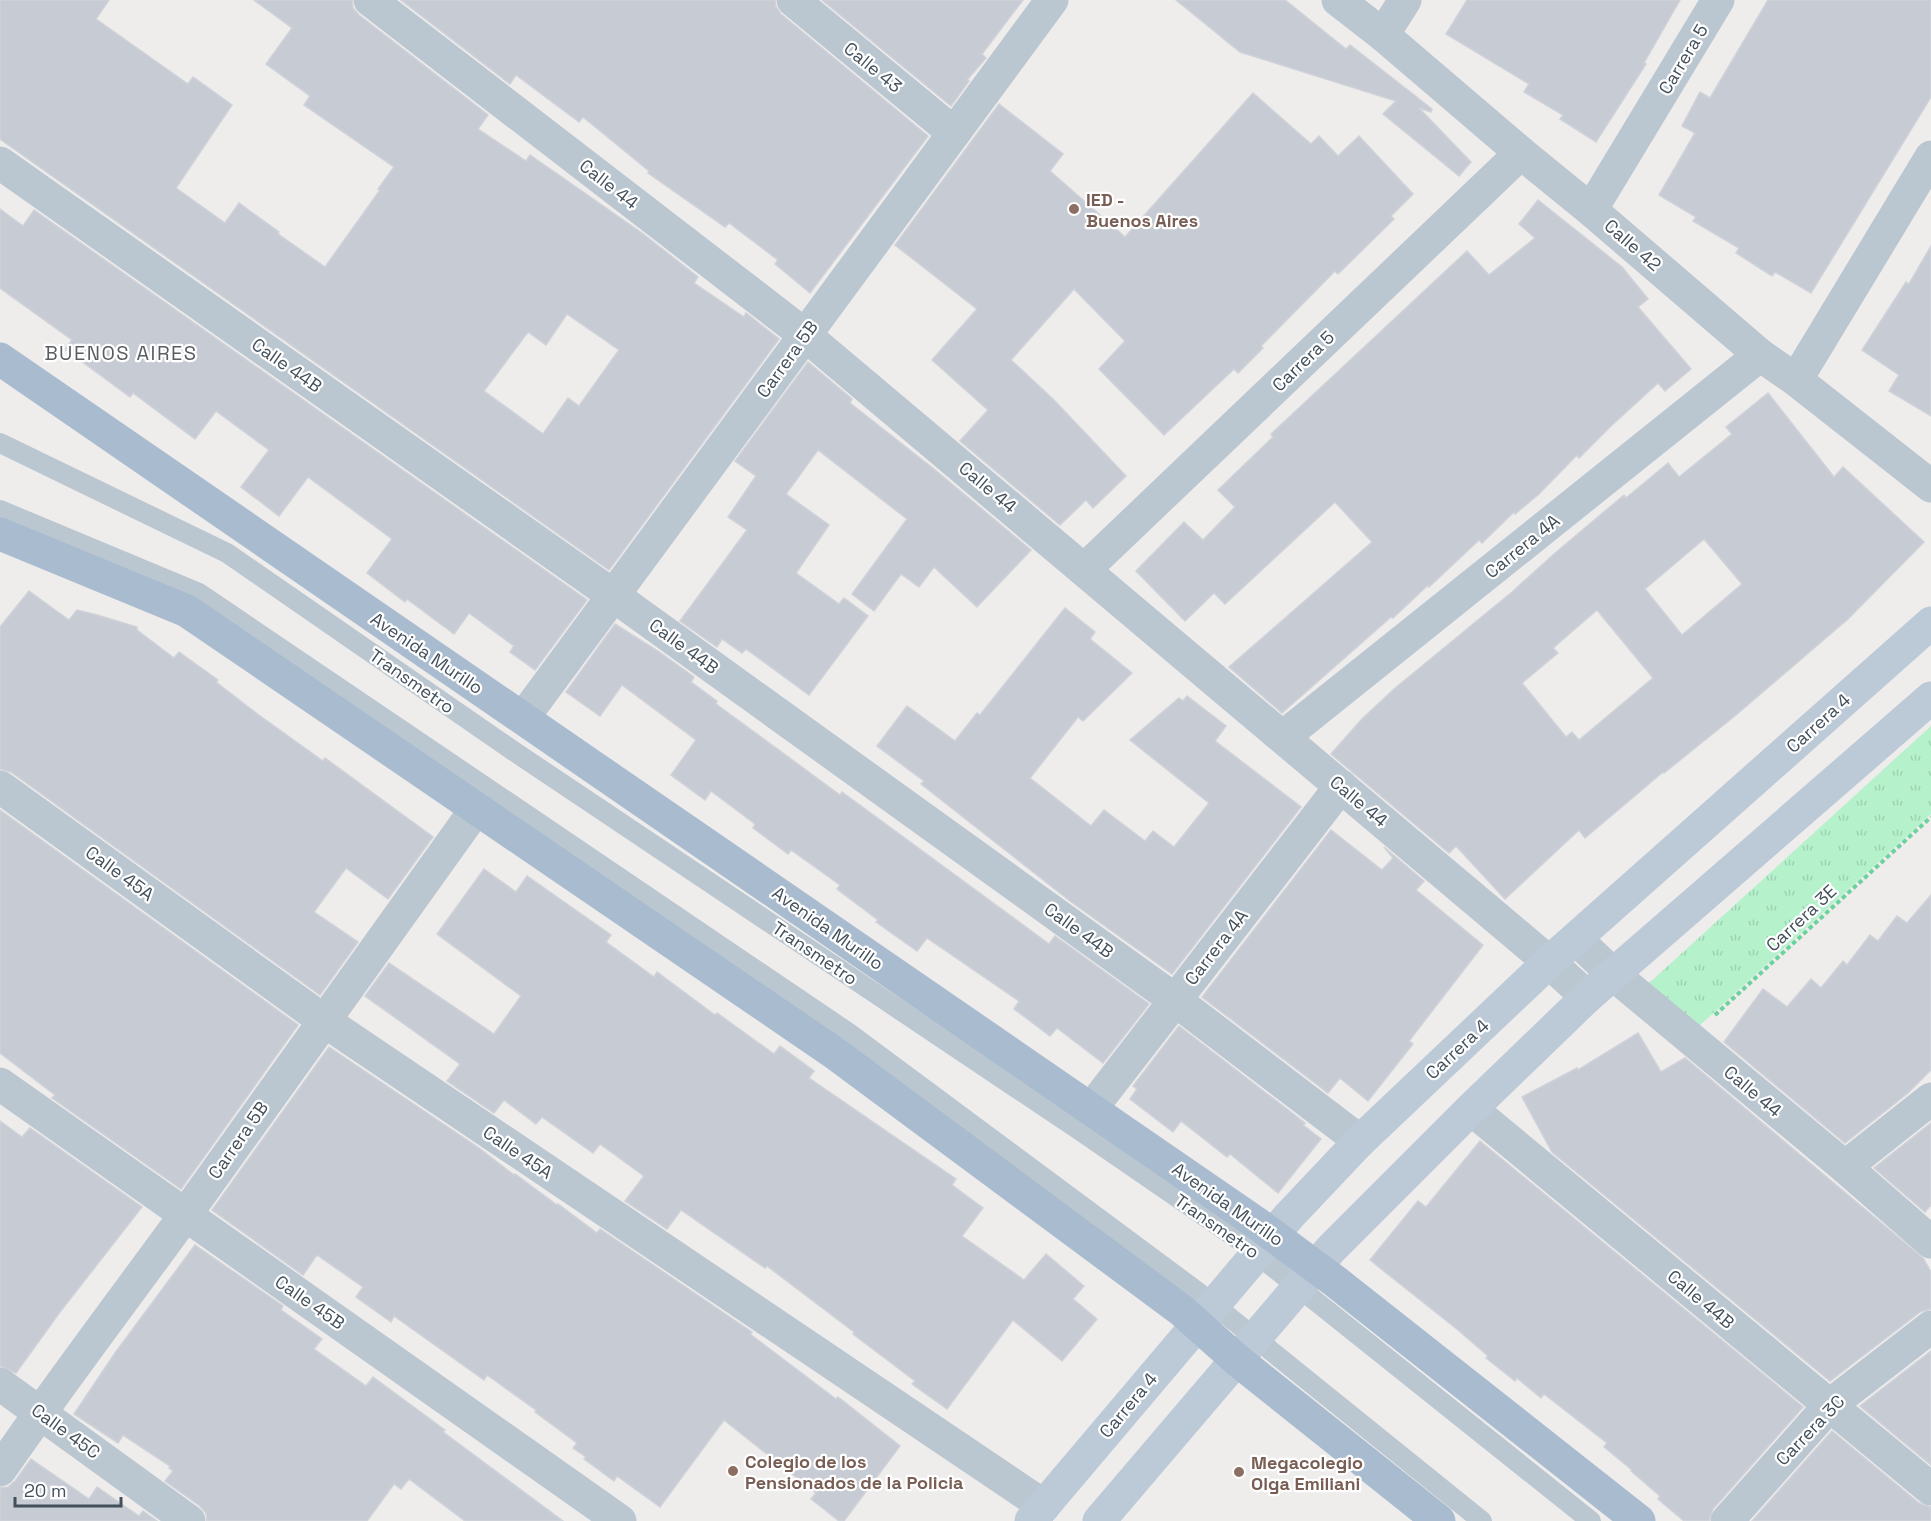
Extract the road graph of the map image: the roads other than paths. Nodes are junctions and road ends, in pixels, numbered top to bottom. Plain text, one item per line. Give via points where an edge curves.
1 (370, 0) edge
2 (793, 0) edge
3 (1052, 0) edge
4 (1338, 0) edge
5 (1405, 0) edge
6 (1718, 0) edge
7 (1383, 35) junction
8 (954, 133) junction
9 (1521, 153) junction
10 (1931, 157) edge
11 (0, 163) edge
12 (1592, 210) junction
13 (805, 335) junction
14 (1760, 355) junction
15 (0, 358) edge
16 (1796, 380) junction
17 (0, 443) edge
18 (1931, 486) edge
19 (0, 510) edge
20 (0, 534) edge
21 (1085, 569) junction
22 (614, 596) junction
23 (1931, 623) edge
24 (1931, 698) edge
25 (523, 718) junction
26 (1283, 737) junction
27 (1341, 786) junction
28 (0, 787) edge
29 (476, 809) junction
30 (1576, 939) junction
31 (1549, 962) junction
32 (1614, 975) junction
33 (1587, 997) junction
34 (1175, 1000) junction
35 (323, 1020) junction
36 (0, 1084) edge
37 (1931, 1099) edge
38 (1091, 1109) junction
39 (1471, 1109) junction
40 (1360, 1141) junction
41 (1845, 1167) junction
42 (185, 1214) junction
43 (1931, 1242) edge
44 (1265, 1244) junction
45 (1308, 1277) junction
46 (1206, 1314) junction
47 (1931, 1327) edge
48 (1246, 1349) junction
49 (0, 1384) edge
50 (1830, 1405) junction
51 (40, 1412) junction
52 (0, 1470) edge
53 (1931, 1489) edge
54 (1038, 1513) edge
55 (189, 1521) edge
56 (620, 1521) edge
57 (1099, 1521) edge
58 (1439, 1521) edge
59 (1482, 1521) edge
60 (1591, 1521) edge
61 (1639, 1521) edge
62 (1727, 1521) edge

1 - 13 street, Calle 44
2 - 8 street, Calle 43
3 - 8 street, Carrera 5B
4 - 7 street, Calle 42
5 - 7 street
6 - 12 street, Carrera 5
7 - 9 street, Calle 42
8 - 13 street, Carrera 5B
9 - 12 street, Calle 42
9 - 21 street, Carrera 5
10 - 16 street
11 - 22 street, Calle 44B
12 - 14 street, Calle 42
13 - 21 street, Calle 44
13 - 22 street, Carrera 5B
14 - 16 street, Calle 42
14 - 26 street, Carrera 4A
15 - 25 main road, Avenida Murillo
16 - 18 street, Calle 42
17 - 44 lane, Transmetro via 227,553 512,750 1069,1123
19 - 46 lane via 199,593 849,1033
20 - 29 main road via 187,611
21 - 26 street, Calle 44
22 - 25 street, Carrera 5B
22 - 34 street, Calle 44B
23 - 30 street, Carrera 4
24 - 32 street
25 - 38 main road, Avenida Murillo
26 - 27 street, Calle 44
27 - 31 street, Calle 44
27 - 34 street, Carrera 4A
28 - 35 street, Calle 45A
29 - 35 street, Carrera 5B
29 - 46 main road via 833,1052
30 - 31 street, Carrera 4
30 - 32 street, Calle 44
31 - 33 street, Calle 44
31 - 40 street, Carrera 4
32 - 33 street
32 - 41 street, Calle 44
33 - 39 street
34 - 38 street, Carrera 4A
34 - 40 street, Calle 44B
35 - 42 street, Carrera 5B
35 - 54 street, Calle 45A
36 - 42 street, Calle 45B
37 - 41 street
38 - 44 main road, Avenida Murillo
39 - 45 street
39 - 50 street, Calle 44B
40 - 44 street, Carrera 4
41 - 43 street, Calle 44
42 - 51 street, Carrera 5B
42 - 56 street, Calle 45B
44 - 45 main road, Avenida Murillo
44 - 46 street, Carrera 4
45 - 48 street
45 - 60 lane
45 - 61 main road, Avenida Murillo
46 - 48 main road
46 - 54 street, Carrera 4
47 - 50 street, Carrera 3C
48 - 57 street
48 - 58 main road
48 - 59 lane
49 - 51 street, Calle 45C
50 - 53 street, Calle 44B
50 - 62 street, Carrera 3C
51 - 52 street, Carrera 5B
51 - 55 street, Calle 45C

